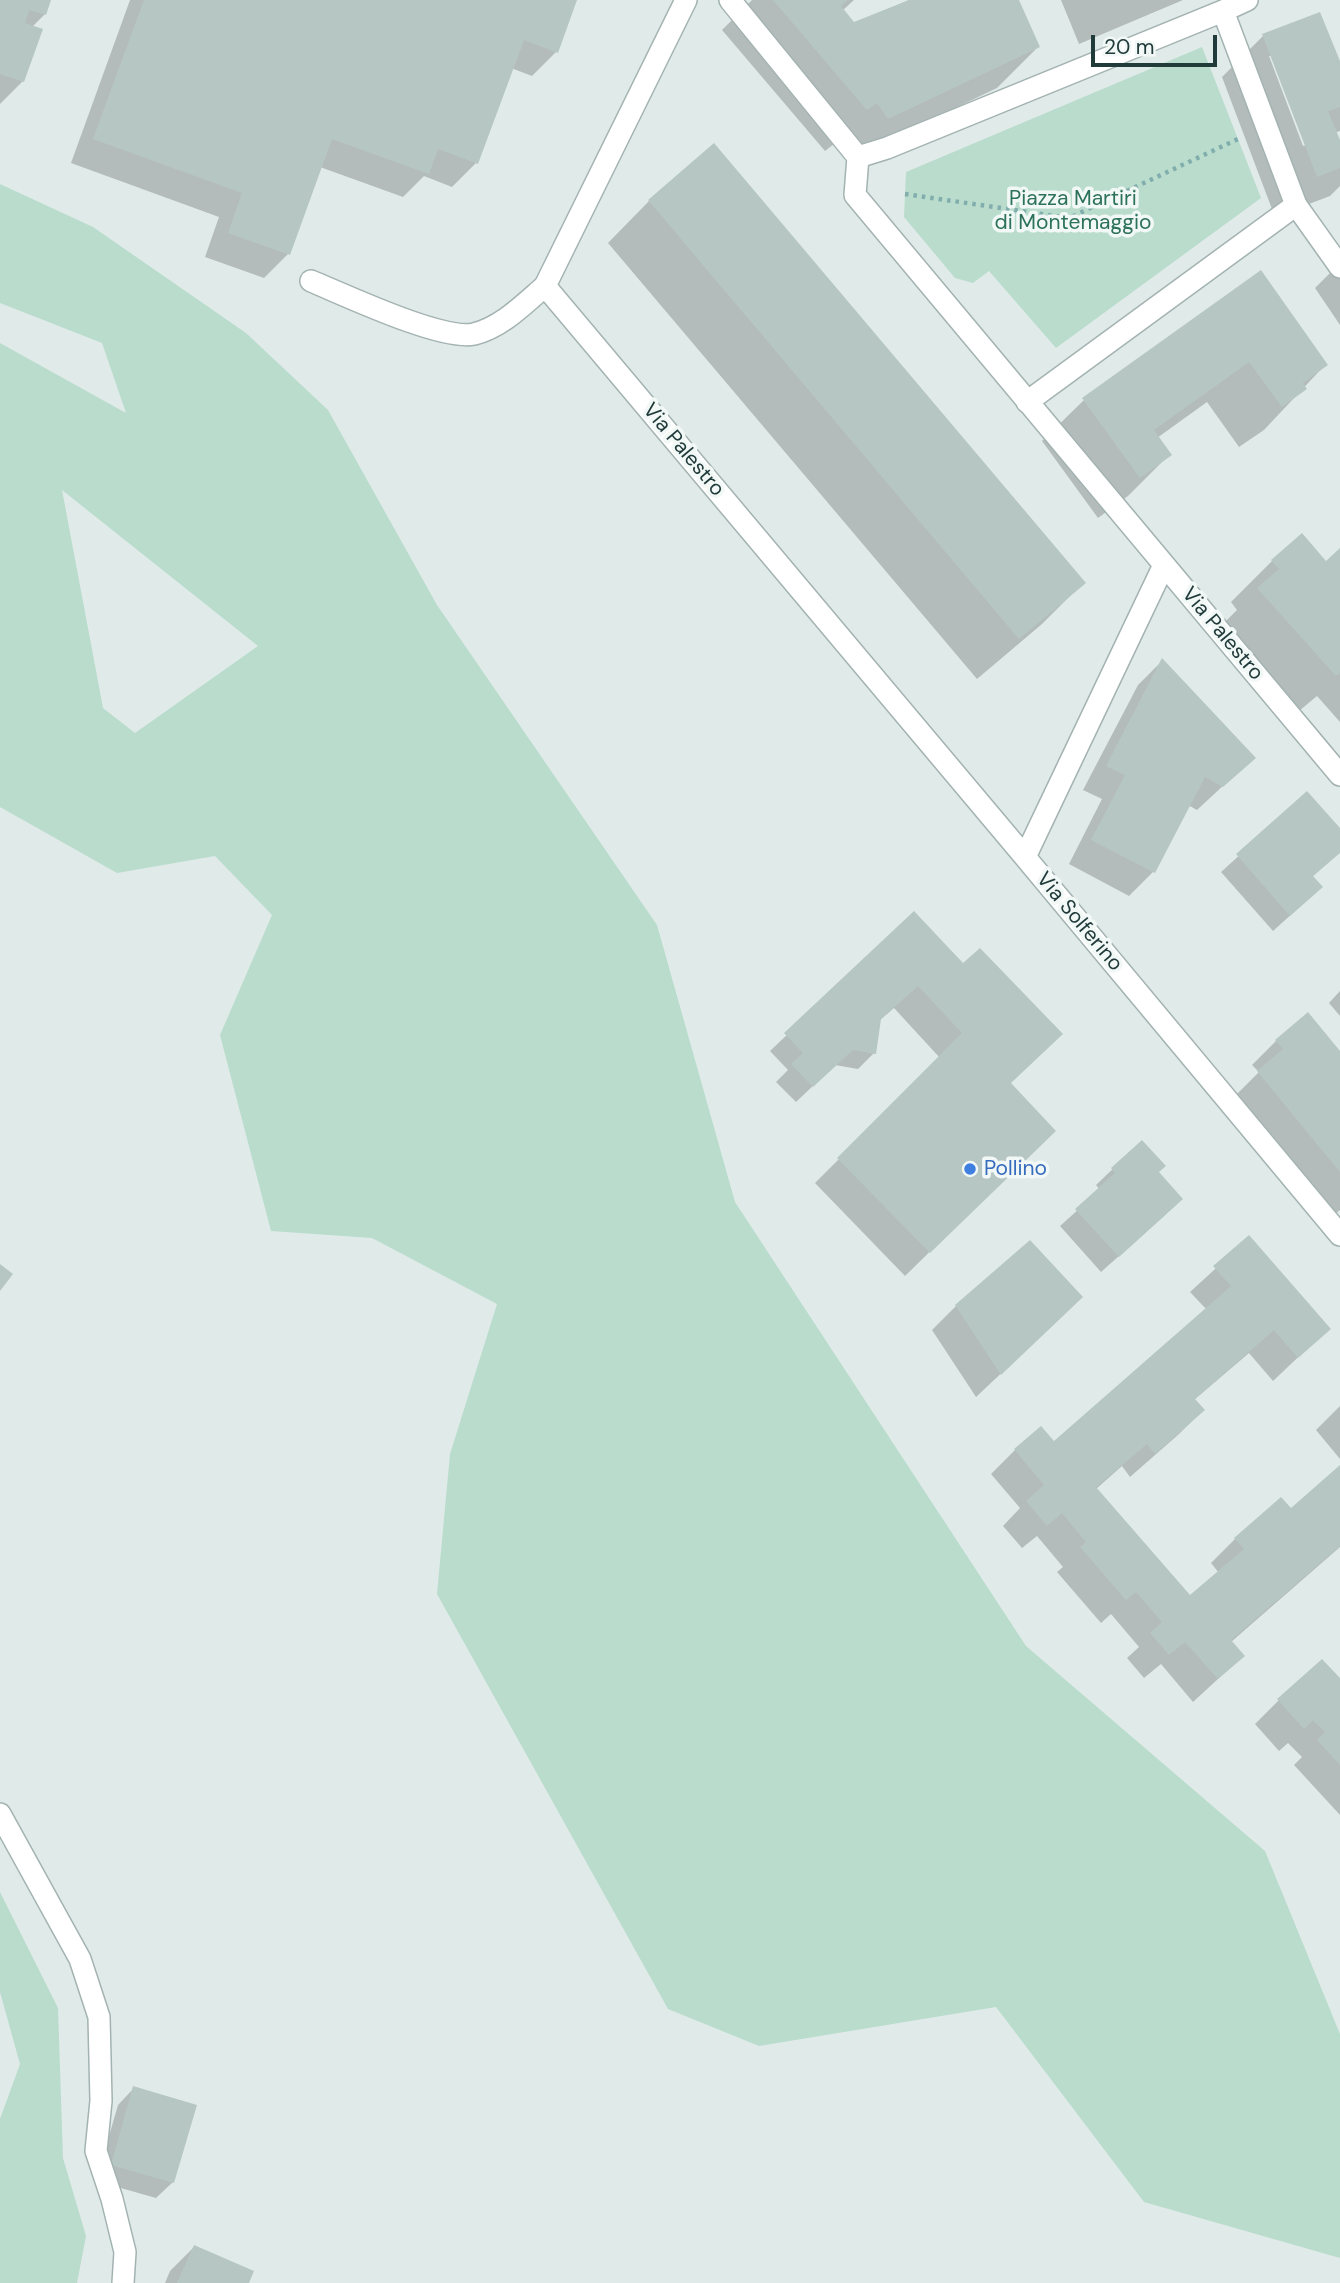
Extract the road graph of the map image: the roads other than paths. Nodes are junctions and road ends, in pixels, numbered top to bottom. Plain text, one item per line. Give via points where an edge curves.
1 (686, 0) edge
2 (730, 0) edge
3 (1247, 0) edge
4 (1223, 10) junction
5 (858, 157) junction
6 (1296, 205) junction
7 (1340, 267) edge
8 (311, 281) dead end
9 (545, 286) junction
10 (1027, 402) junction
11 (1164, 565) junction
12 (1340, 775) edge
13 (1025, 857) junction
14 (1340, 1235) edge
15 (0, 1814) edge
16 (123, 2283) edge

1 - 9 street
2 - 5 street
3 - 4 street
4 - 5 street
4 - 6 street
5 - 10 street, Via Palestro via 855,195
6 - 7 street
6 - 10 street
8 - 9 street via 423,326 463,335 495,325
9 - 13 street, Via Palestro
10 - 11 street, Via Palestro
11 - 12 street, Via Palestro
11 - 13 street, Via Solferino
13 - 14 street, Via Solferino
15 - 16 street via 80,1959 99,2017 102,2101 96,2151 125,2252

